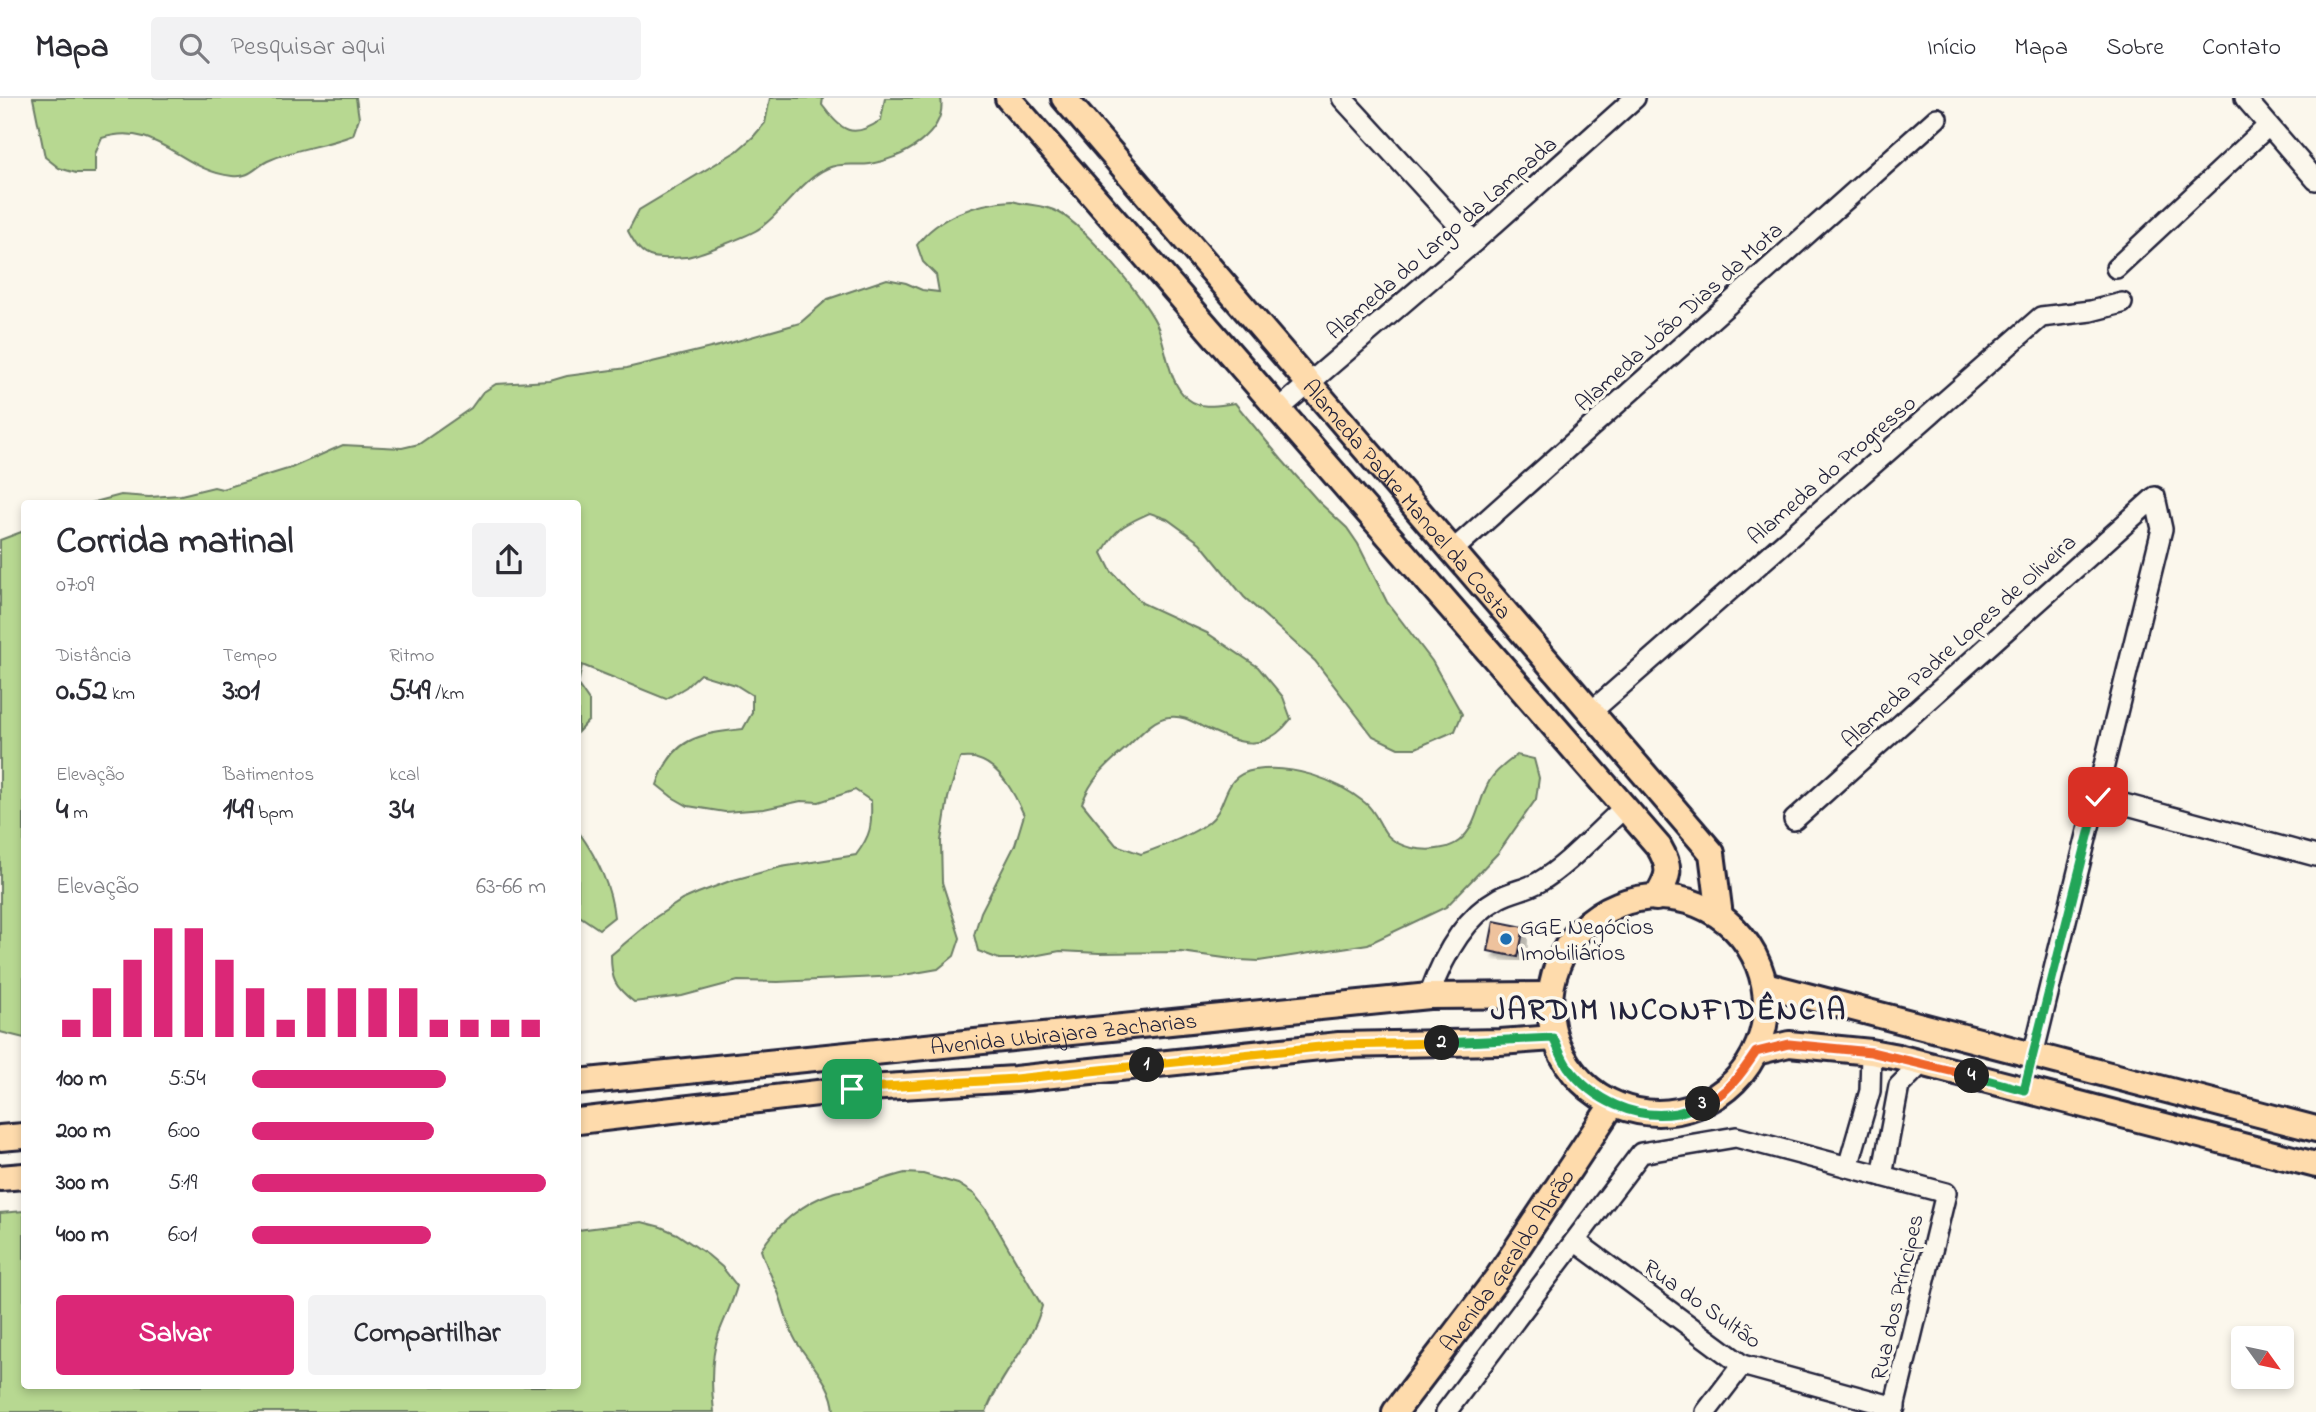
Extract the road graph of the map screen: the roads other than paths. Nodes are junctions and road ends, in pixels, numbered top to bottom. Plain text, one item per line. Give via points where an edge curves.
1 (1008, 98) edge
2 (1064, 98) edge
3 (1342, 98) edge
4 (1635, 98) edge
5 (2245, 98) edge
6 (1937, 118) dead end
7 (2268, 126) junction
8 (2316, 180) edge
9 (1474, 242) junction
10 (2116, 268) dead end
11 (2122, 303) dead end
12 (1309, 385) junction
13 (1278, 410) junction
14 (1452, 551) junction
15 (1591, 712) junction
16 (2098, 797) junction
17 (1624, 808) junction
18 (1794, 820) dead end
19 (2316, 856) edge
20 (1656, 898) junction
21 (1720, 916) junction
22 (1765, 985) junction
23 (1549, 995) junction
24 (1429, 996) junction
25 (1553, 1038) junction
26 (1756, 1052) junction
27 (1871, 1052) junction
28 (2033, 1055) junction
29 (1922, 1063) junction
30 (581, 1082) edge
31 (2024, 1090) junction
32 (1612, 1105) junction
33 (581, 1121) edge
34 (2316, 1129) edge
35 (21, 1136) edge
36 (0, 1138) edge
37 (2316, 1165) edge
38 (1848, 1167) junction
39 (21, 1176) edge
40 (1882, 1176) junction
41 (0, 1178) edge
42 (1575, 1241) junction
43 (1742, 1365) junction
44 (1894, 1410) edge
45 (1395, 1412) edge
46 (1446, 1412) edge
47 (1706, 1412) edge

1 - 13 main road, Alameda Padre Manoel da Costa
2 - 12 main road, Alameda Padre Manoel da Costa
3 - 9 street
4 - 9 street, Alameda do Largo da Lampada
5 - 7 street
6 - 14 street, Alameda João Dias da Mota
7 - 8 street
7 - 10 street
9 - 12 street, Alameda do Largo da Lampada
11 - 15 street, Alameda do Progresso via 2041,317
12 - 13 street, Alameda do Largo da Lampada
12 - 14 main road, Alameda Padre Manoel da Costa
13 - 17 main road, Alameda Padre Manoel da Costa
14 - 15 main road, Alameda Padre Manoel da Costa
15 - 21 main road, Alameda Padre Manoel da Costa via 1712,853
16 - 18 street, Alameda Padre Lopes de Oliveira via 2162,529 2155,497
16 - 19 street
16 - 28 street
17 - 20 main road, Alameda Padre Manoel da Costa via 1668,862 1667,881
17 - 24 street via 1538,883 1498,898 1480,912 1447,953
20 - 21 main road via 1697,903
20 - 23 main road via 1616,905 1591,919 1556,966
21 - 22 main road via 1741,934
22 - 26 main road via 1766,1019
22 - 28 main road
23 - 24 main road, Avenida Ubirajara Zacharias
23 - 25 main road
24 - 30 main road, Avenida Ubirajara Zacharias
25 - 32 main road via 1566,1066 1586,1088
25 - 33 main road, Avenida Ubirajara Zacharias via 1339,1045 1015,1079 852,1089
26 - 27 main road via 1789,1044
26 - 32 main road via 1737,1080 1710,1101 1678,1113 1644,1114
27 - 29 main road
27 - 38 street via 1870,1091
28 - 31 main road
28 - 34 main road
29 - 31 main road
29 - 40 street via 1899,1086
31 - 37 main road
32 - 45 main road, Avenida Geraldo Abrão via 1498,1276
35 - 36 main road
38 - 40 street
38 - 42 street via 1736,1137 1641,1153
39 - 41 main road
40 - 44 street, Rua dos Príncipes via 1946,1193
42 - 43 street, Rua do Sultão
42 - 46 street
43 - 44 street, Rua do Sultão
43 - 47 street

